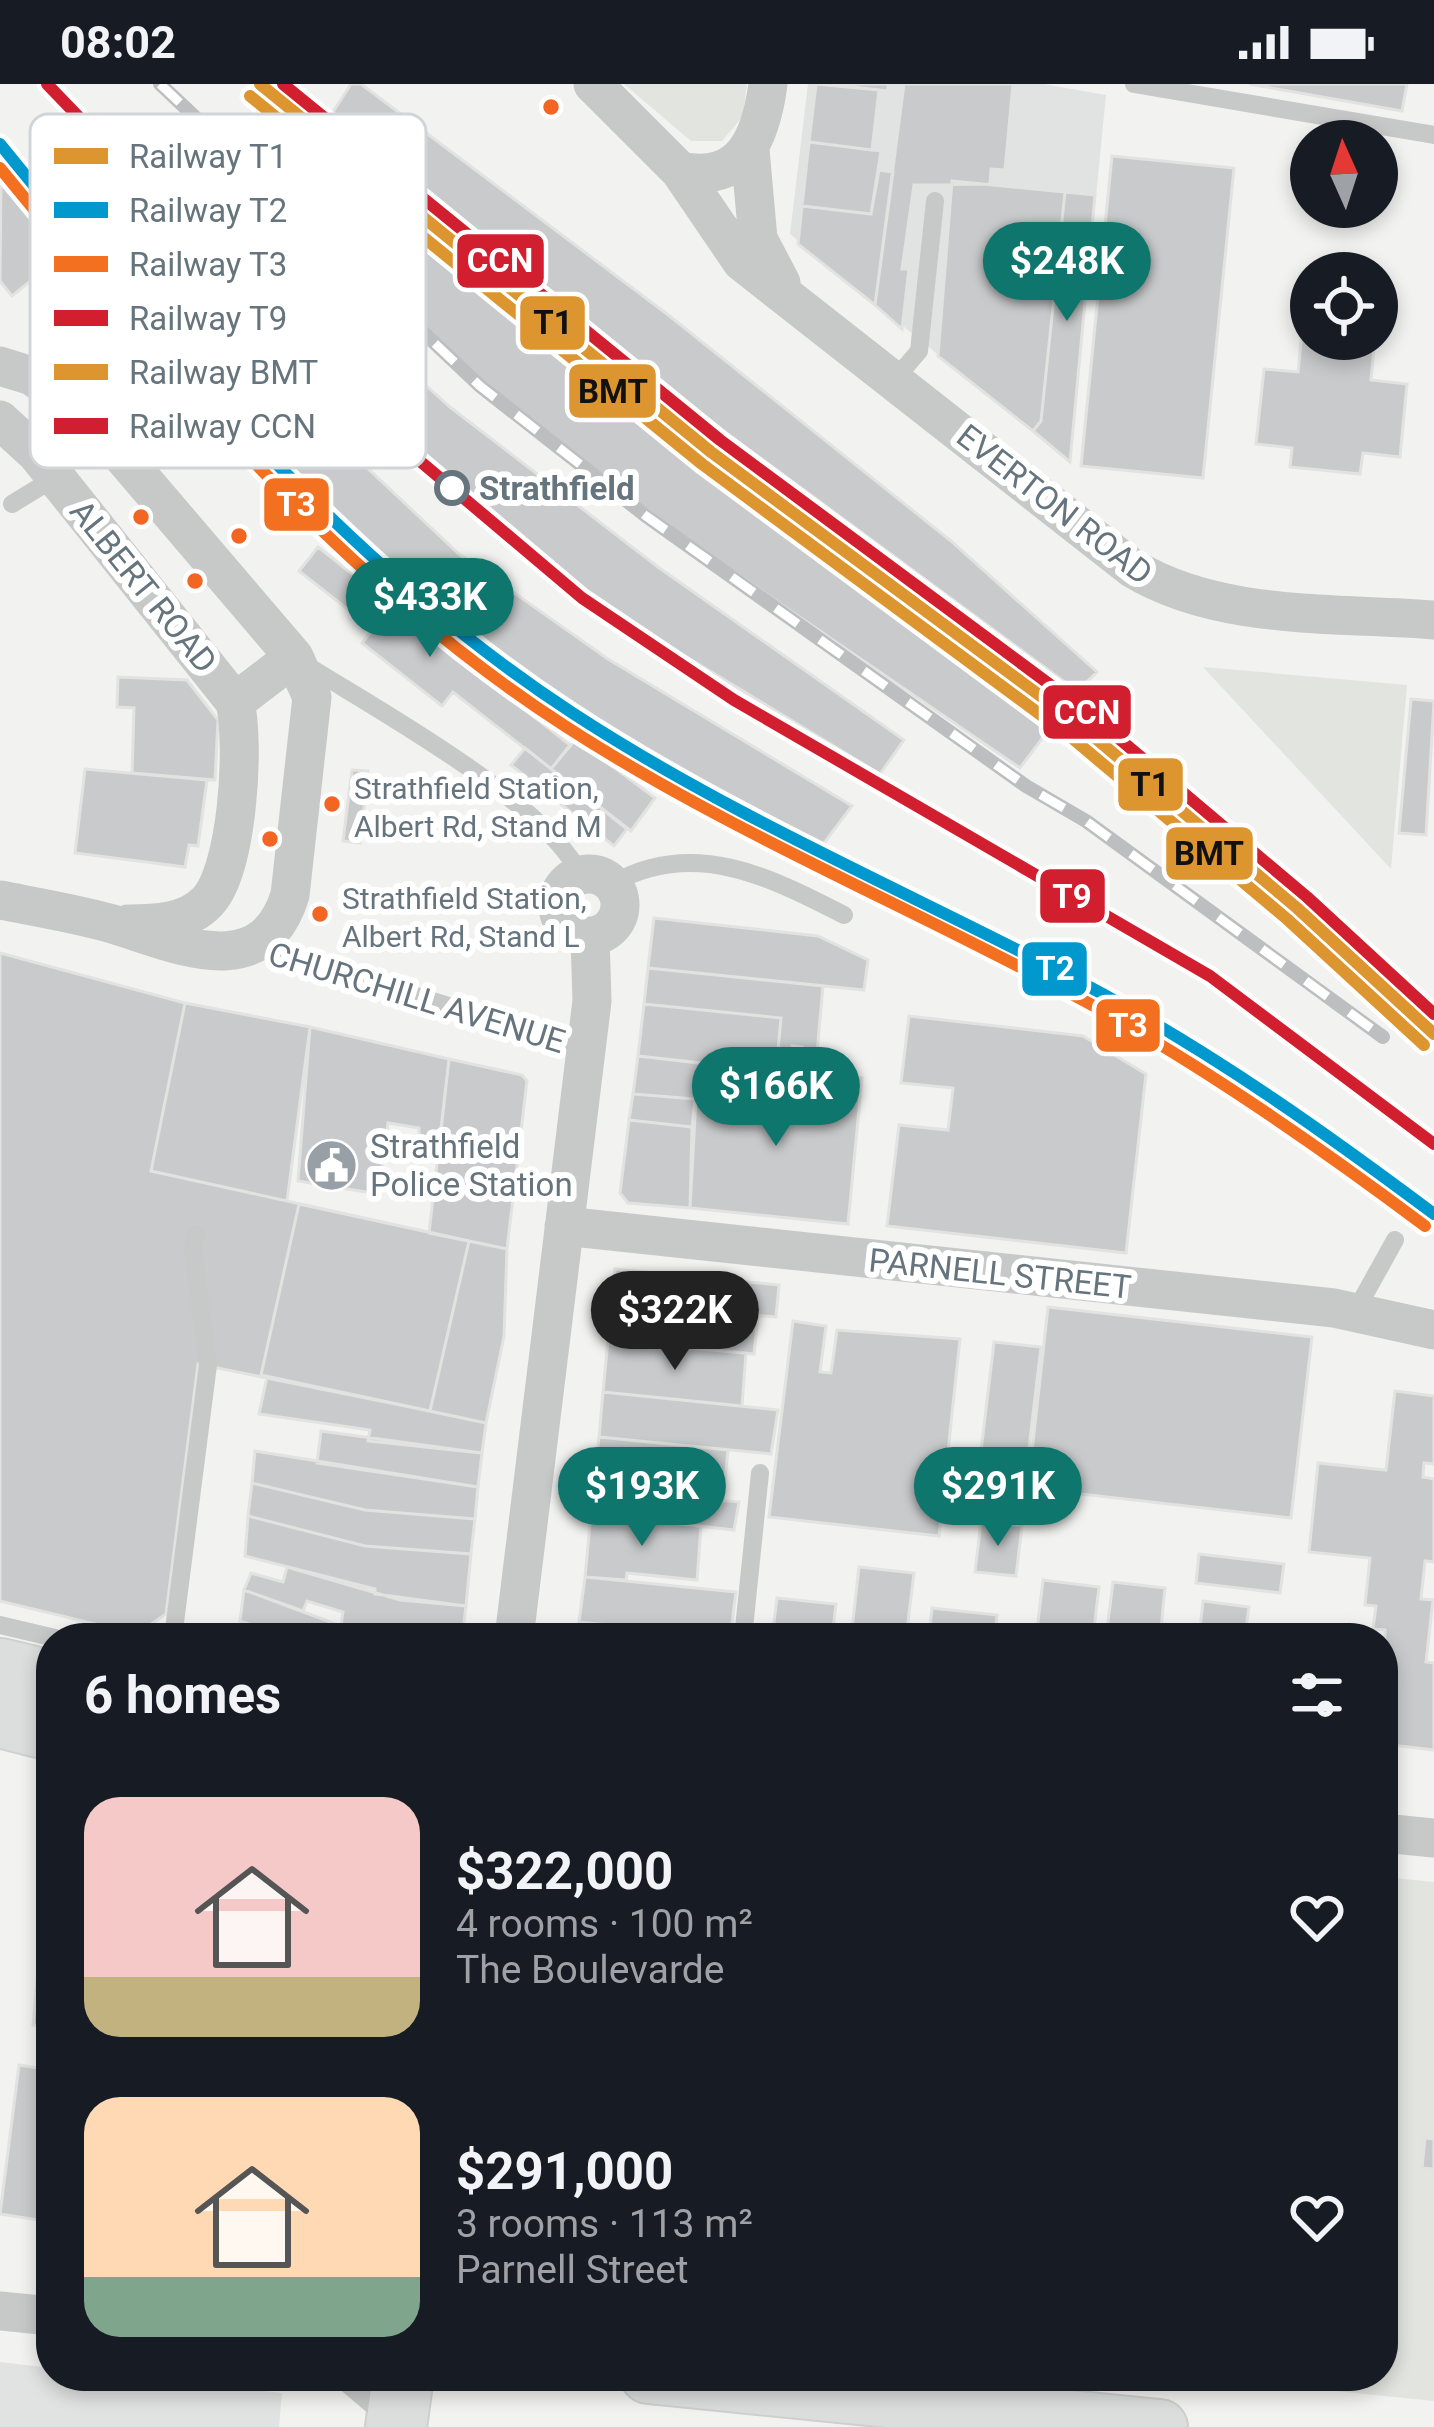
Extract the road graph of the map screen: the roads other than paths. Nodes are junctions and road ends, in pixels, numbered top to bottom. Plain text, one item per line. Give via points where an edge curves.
1 (592, 84) edge
2 (768, 84) edge
3 (1134, 84) edge
4 (1434, 135) edge
5 (750, 151) junction
6 (680, 171) junction
7 (935, 201) dead end
8 (788, 295) junction
9 (0, 366) edge
10 (30, 375) edge
11 (895, 380) junction
12 (0, 420) edge
13 (30, 451) edge
14 (47, 468) edge
15 (133, 468) edge
16 (56, 477) junction
17 (12, 505) dead end
18 (1434, 620) edge
19 (294, 658) junction
20 (235, 702) junction
21 (596, 880) junction
22 (0, 900) edge
23 (844, 915) dead end
24 (110, 923) junction
25 (250, 945) junction
26 (585, 1048) junction
27 (564, 1226) junction
28 (196, 1234) dead end
29 (1395, 1240) dead end
30 (1355, 1312) junction
31 (1434, 1330) edge
32 (760, 1473) dead end
33 (176, 1623) edge
34 (516, 1623) edge
35 (745, 1623) edge
36 (0, 1625) edge
37 (36, 1634) edge
38 (0, 1669) edge
39 (36, 1677) edge
40 (0, 1718) edge
41 (36, 1726) edge
42 (1398, 1834) edge
43 (1434, 1838) edge
44 (0, 2311) edge
45 (36, 2315) edge
46 (355, 2391) edge
47 (401, 2391) edge
48 (824, 2391) edge
49 (395, 2427) edge
50 (1160, 2427) edge

1 - 6 street, EVERTON ROAD
2 - 5 street
3 - 4 lane
5 - 6 street via 725,170
5 - 8 street via 758,239
6 - 8 street, EVERTON ROAD via 742,262
7 - 11 lane via 919,351
8 - 11 street, EVERTON ROAD
9 - 10 street, ALBERT ROAD
11 - 18 street, EVERTON ROAD via 1162,586 1243,606
12 - 13 street, ALBERT ROAD
14 - 16 street, ALBERT ROAD
15 - 19 street, ALBERT ROAD
16 - 17 lane
16 - 20 street, ALBERT ROAD
19 - 20 street
19 - 21 lane, ALBERT ROAD via 507,799
19 - 25 street via 312,697 290,895 284,915
20 - 24 street via 241,747 222,879 190,914
21 - 23 lane via 668,862 717,862
21 - 26 street via 620,902 616,922 590,936
22 - 24 street
24 - 25 street via 170,946
25 - 26 lane, CHURCHILL AVENUE
26 - 27 street
27 - 30 street, PARNELL STREET
27 - 34 street
28 - 33 lane via 208,1365
29 - 30 lane
30 - 31 street, PARNELL STREET
32 - 35 lane
36 - 37 lane
38 - 39 main road
40 - 41 main road
42 - 43 street
44 - 45 street
46 - 49 lane
47 - 49 main road
48 - 50 main road

